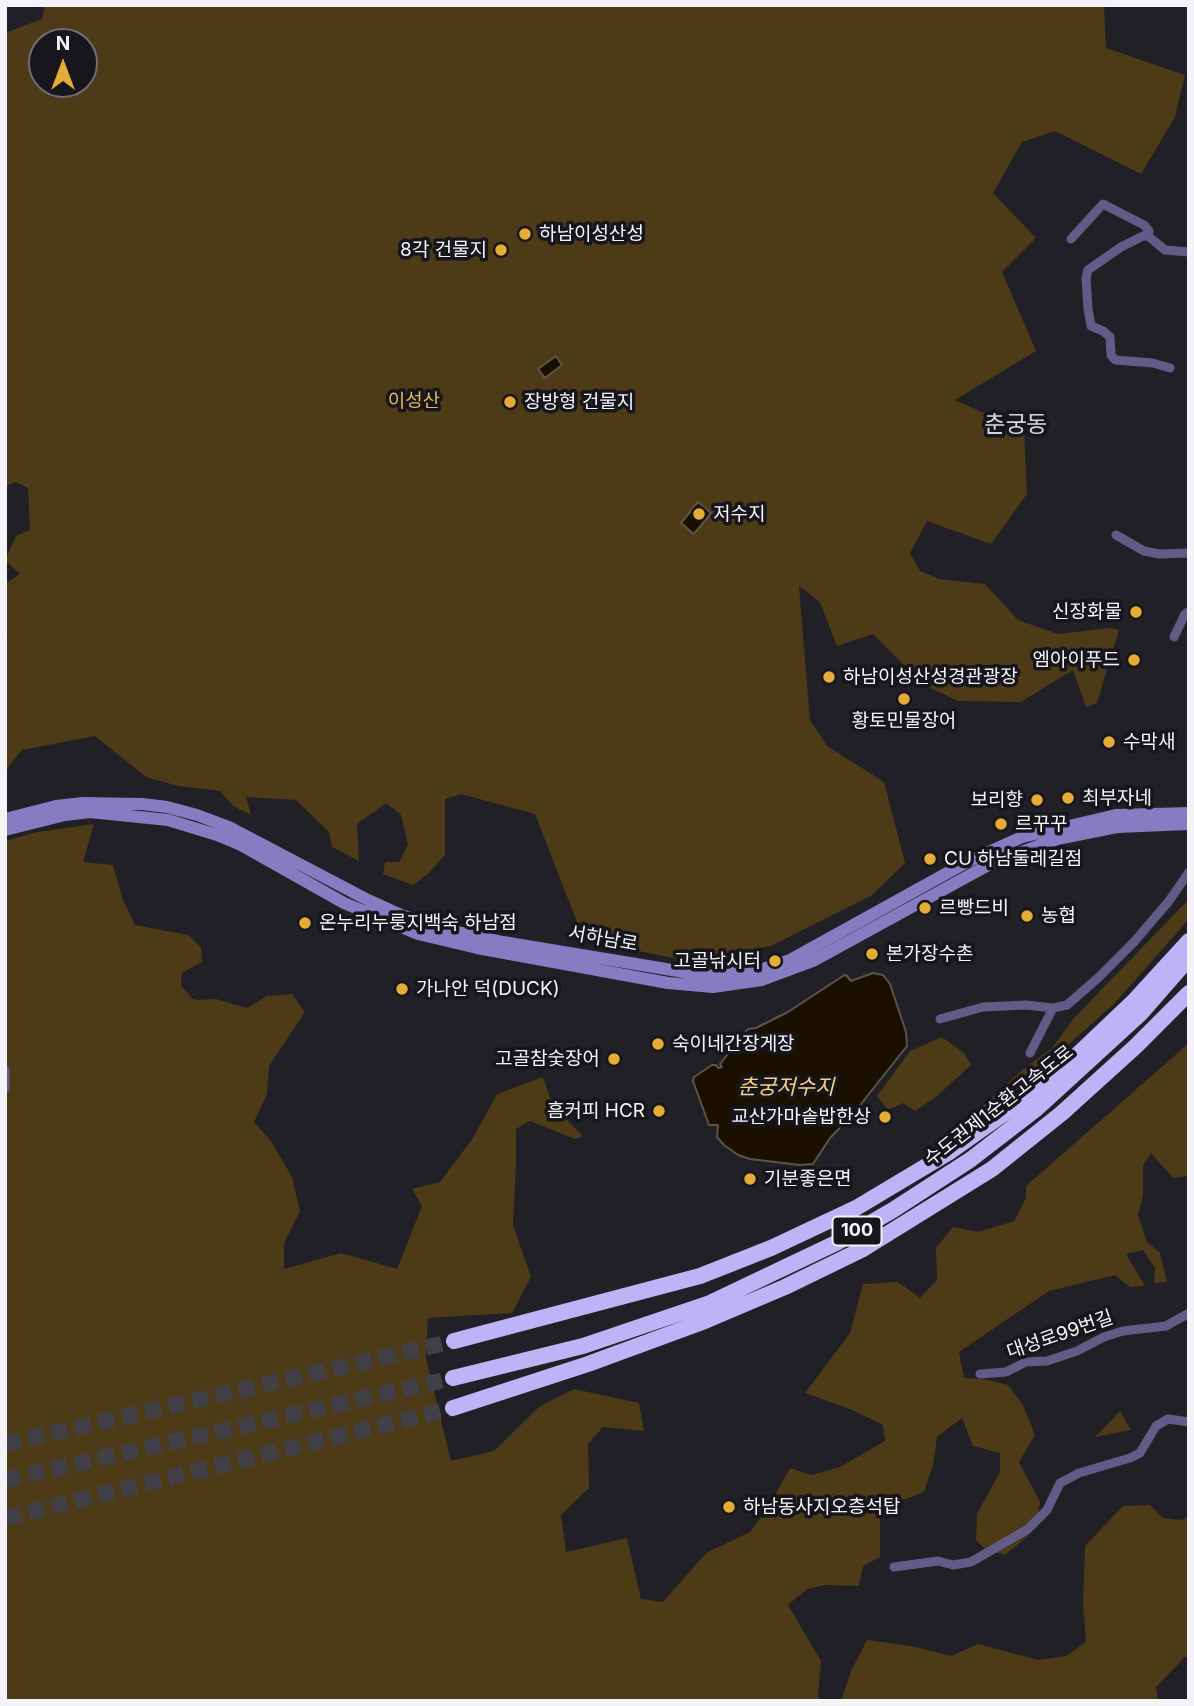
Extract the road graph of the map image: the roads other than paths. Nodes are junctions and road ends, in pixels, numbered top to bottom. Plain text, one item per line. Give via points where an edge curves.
1 (1148, 236) junction
2 (1071, 239) dead end
3 (1189, 252) edge
4 (1170, 368) dead end
5 (1116, 535) dead end
6 (1189, 553) edge
7 (1189, 611) edge
8 (1174, 637) dead end
9 (1189, 813) edge
10 (5, 820) edge
11 (1189, 824) edge
12 (5, 830) edge
13 (1189, 873) edge
14 (1189, 941) edge
15 (1189, 958) edge
16 (1189, 993) edge
17 (1053, 1008) junction
18 (940, 1019) dead end
19 (1030, 1053) dead end
20 (5, 1070) edge
21 (5, 1089) edge
22 (1189, 1313) edge
23 (454, 1341) tunnel mouth
24 (980, 1374) dead end
25 (453, 1378) tunnel mouth
26 (453, 1408) tunnel mouth
27 (1189, 1422) edge
28 (894, 1567) dead end

1 - 2 street via 1144,225 1103,204
1 - 3 street via 1165,250
1 - 4 street via 1133,240 1088,270 1088,309 1091,326 1110,337 1115,360
5 - 6 street via 1144,551
7 - 8 street
9 - 10 street, 서하남로 via 1116,815 1022,837 806,953 760,970 708,975 440,928 368,900 229,827 167,807 83,803
11 - 12 street, 서하남로 via 1117,827 1057,839 992,863 813,961 762,980 713,987 668,983 418,934 344,903 240,845 168,820 90,812
13 - 17 street via 1170,901 1100,977 1067,1005
14 - 23 highway, 수도권제1순환고속도로 / 100 via 1135,1000 1019,1103 948,1153 856,1208 700,1276
15 - 25 highway, 수도권제1순환고속도로 / 100 via 1141,1013 1035,1110 970,1160 870,1223 710,1303 583,1346
16 - 26 highway, 100 via 1062,1113 992,1169 863,1249 705,1321
17 - 18 street via 983,1007
17 - 19 street
20 - 21 street
22 - 24 street, 대성로99번길 via 1166,1326 1123,1331 1048,1361
27 - 28 street via 1168,1419 1157,1426 1140,1453 1060,1483 1047,1510 1028,1529 971,1562

